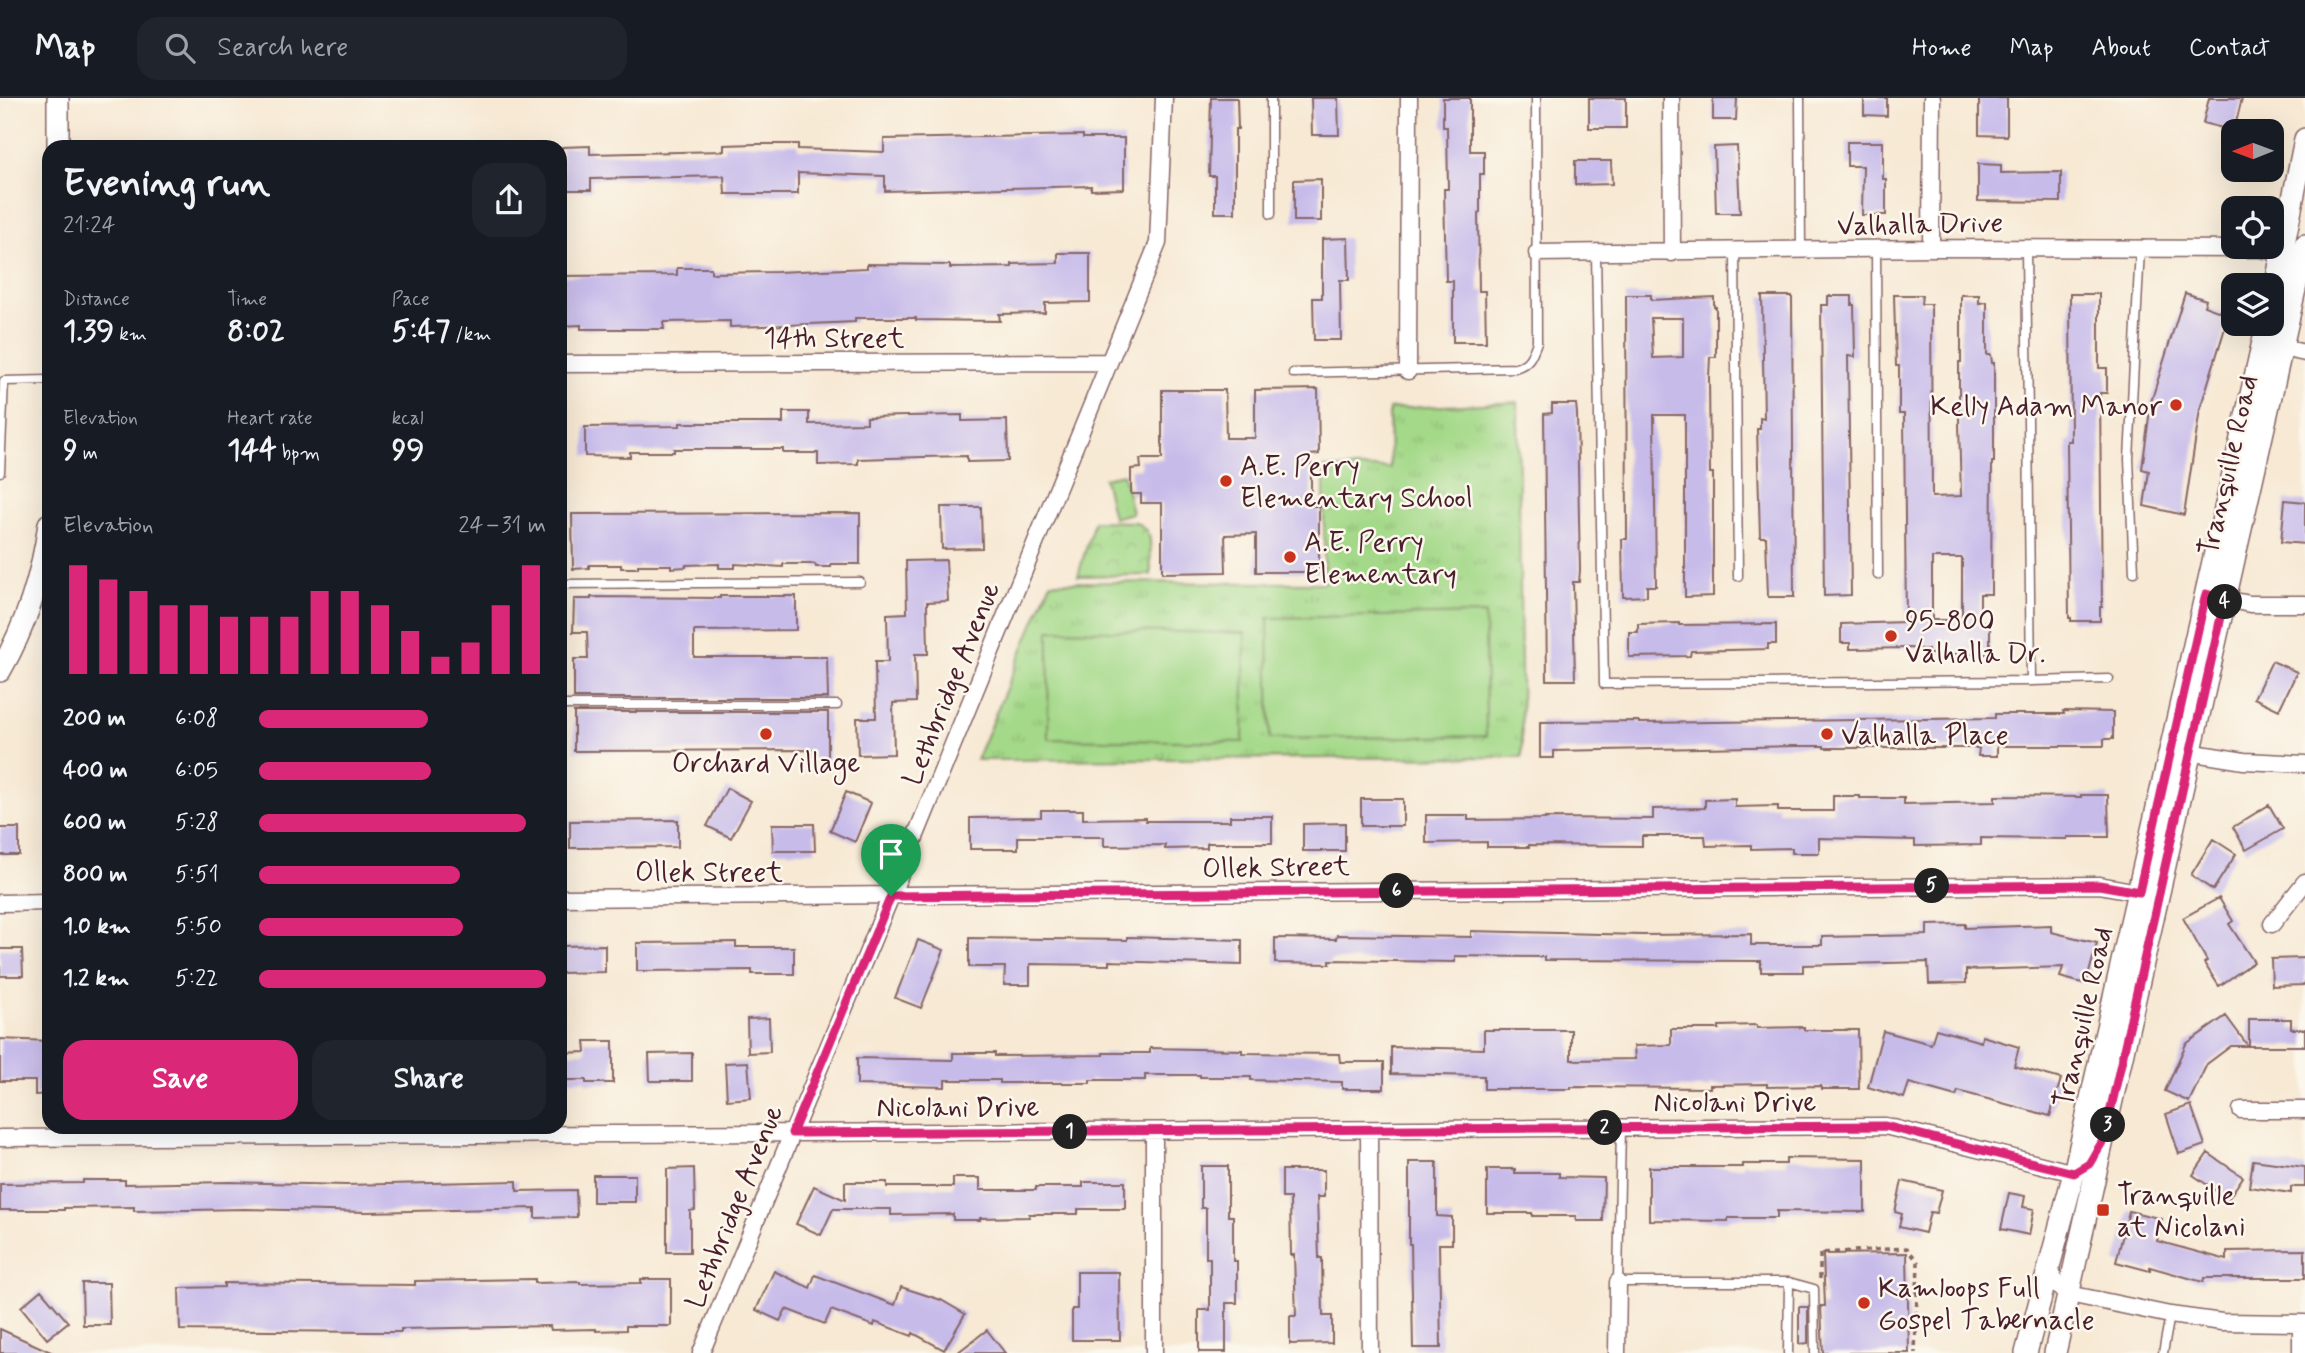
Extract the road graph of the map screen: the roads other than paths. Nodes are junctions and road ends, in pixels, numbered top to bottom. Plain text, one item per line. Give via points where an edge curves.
1 (58, 98) edge
2 (1164, 98) edge
3 (1271, 98) edge
4 (1409, 98) edge
5 (1536, 98) edge
6 (1671, 98) edge
7 (1800, 98) edge
8 (1932, 98) edge
9 (2305, 139) edge
10 (58, 140) edge
11 (1271, 214) dead end
12 (1931, 248) junction
13 (2026, 248) junction
14 (1876, 249) junction
15 (2140, 249) junction
16 (1801, 251) junction
17 (2297, 251) edge
18 (1735, 252) junction
19 (1537, 253) junction
20 (1672, 253) junction
21 (1596, 254) junction
22 (2284, 278) edge
23 (2271, 338) edge
24 (2305, 352) edge
25 (1109, 362) junction
26 (567, 365) edge
27 (1408, 371) junction
28 (1293, 373) dead end
29 (42, 380) edge
30 (0, 472) edge
31 (42, 567) edge
32 (2134, 572) dead end
33 (1878, 575) dead end
34 (1738, 576) dead end
35 (860, 582) dead end
36 (567, 584) edge
37 (2216, 597) junction
38 (2305, 604) edge
39 (0, 671) edge
40 (2109, 680) dead end
41 (2031, 681) junction
42 (567, 705) edge
43 (837, 705) dead end
44 (2182, 750) junction
45 (2305, 764) edge
46 (2305, 881) edge
47 (2149, 894) junction
48 (891, 896) junction
49 (567, 898) edge
50 (42, 902) edge
51 (0, 903) edge
52 (2272, 923) dead end
53 (2241, 1110) dead end
54 (2305, 1110) edge
55 (1621, 1127) junction
56 (1369, 1130) junction
57 (1154, 1131) junction
58 (792, 1133) junction
59 (0, 1138) edge
60 (2104, 1139) junction
61 (2074, 1173) junction
62 (2050, 1264) junction
63 (1618, 1282) junction
64 (1789, 1282) junction
65 (2069, 1294) junction
66 (2170, 1315) junction
67 (2303, 1323) edge
68 (701, 1353) edge
69 (1154, 1353) edge
70 (1370, 1353) edge
71 (1617, 1353) edge
72 (1788, 1353) edge
73 (1815, 1353) edge
74 (2026, 1353) edge
75 (2055, 1353) edge
76 (2163, 1353) edge
77 (2301, 1353) edge

1 - 10 main road
2 - 25 street, Lethbridge Avenue via 1158,243
3 - 11 lane
4 - 27 street
5 - 19 lane
6 - 20 street
7 - 16 lane
8 - 12 street
9 - 17 main road, Tranquille Road
12 - 13 street, Valhalla Drive
12 - 14 street, Valhalla Drive
13 - 15 street, Valhalla Drive
13 - 41 lane
14 - 16 street, Valhalla Drive
14 - 33 lane
15 - 17 street, Valhalla Drive
15 - 32 lane via 2129,459
16 - 18 street, Valhalla Drive
17 - 22 main road, Tranquille Road
17 - 23 main road, Tranquille Road
18 - 20 street, Valhalla Drive
18 - 34 lane
19 - 21 street, Valhalla Drive
19 - 27 lane via 1537,342 1531,359 1515,368
20 - 21 street, Valhalla Drive
21 - 41 lane via 1604,684
23 - 24 street
23 - 37 main road, Tranquille Road
25 - 26 street, 14th Street
25 - 48 street, Lethbridge Avenue
27 - 28 lane
29 - 30 lane via 4,381
31 - 39 main road via 16,642
35 - 36 lane
37 - 38 street via 2250,604
37 - 44 main road, Tranquille Road
40 - 41 lane
42 - 43 lane
44 - 45 street via 2244,761
44 - 47 main road, Tranquille Road
46 - 52 street
47 - 48 street, Ollek Street via 2085,885
47 - 60 main road, Tranquille Road
47 - 61 main road, Tranquille Road
48 - 49 street, Ollek Street
48 - 58 street, Lethbridge Avenue
50 - 51 street
53 - 54 street
55 - 56 street, Nicolani Drive
55 - 61 street, Nicolani Drive via 1885,1126
55 - 63 lane
56 - 57 street, Nicolani Drive
56 - 70 street
57 - 58 street, Nicolani Drive
57 - 69 street
58 - 59 street, Nicolani Drive
58 - 68 street, Lethbridge Avenue
60 - 61 street via 2089,1164
60 - 65 main road, Tranquille Road
61 - 62 main road, Tranquille Road
62 - 65 street via 2055,1284
62 - 74 main road, Tranquille Road
63 - 64 lane
63 - 71 street
64 - 72 lane
64 - 73 lane via 1814,1289
65 - 66 street
65 - 75 main road, Tranquille Road
66 - 67 street via 2222,1322
66 - 76 lane
67 - 77 street

